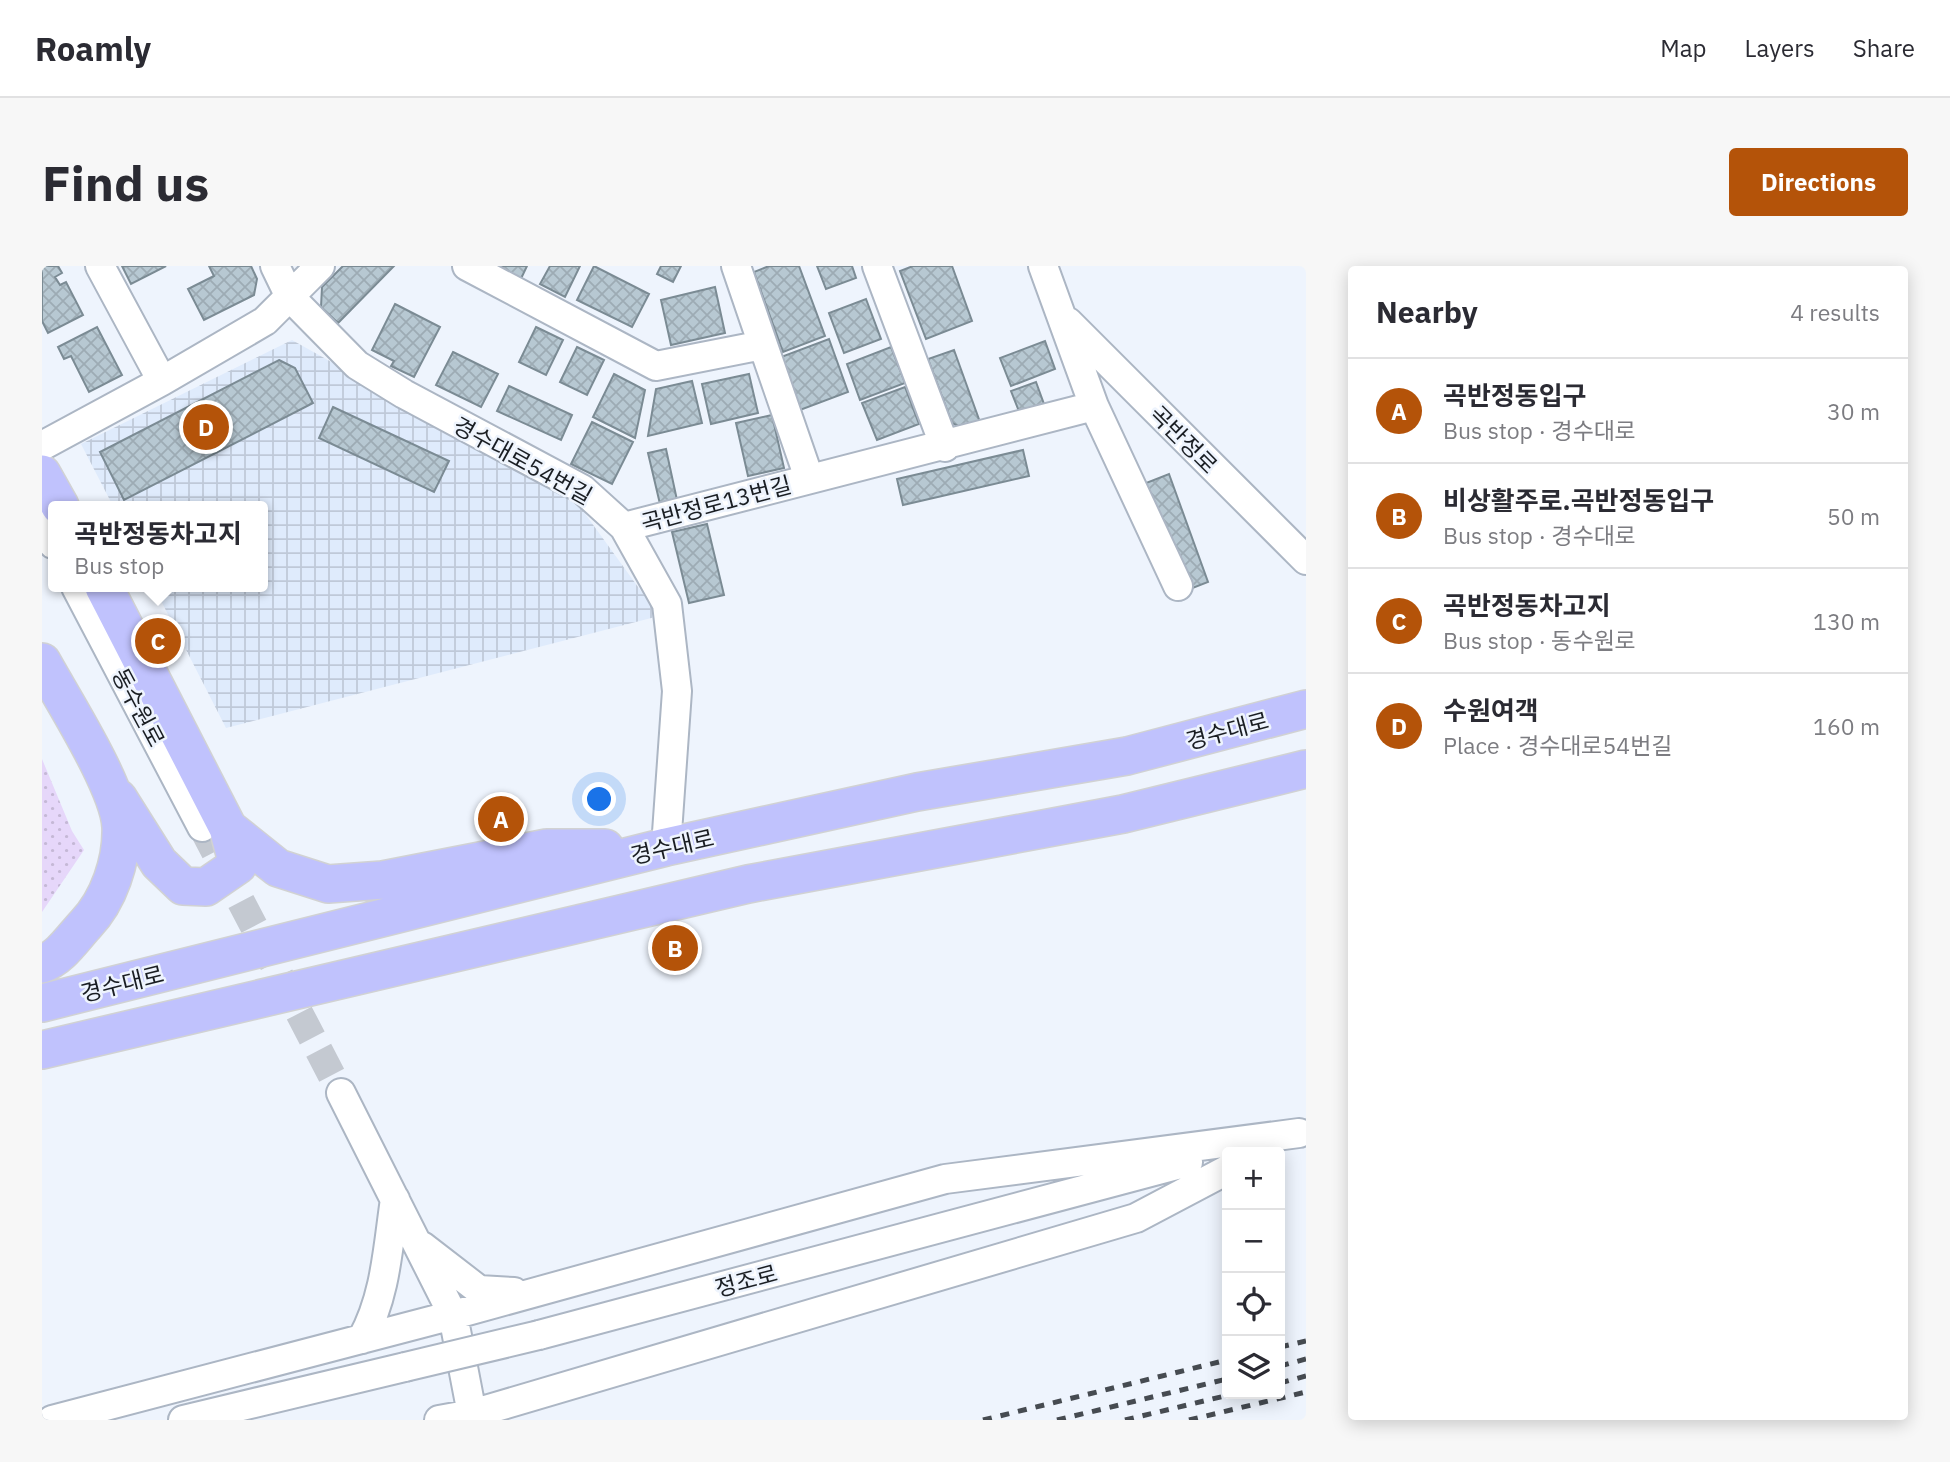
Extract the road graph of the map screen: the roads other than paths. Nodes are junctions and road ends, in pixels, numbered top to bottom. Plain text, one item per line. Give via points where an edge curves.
1 (100, 266) edge
2 (275, 266) edge
3 (320, 266) edge
4 (467, 266) edge
5 (736, 266) edge
6 (877, 266) edge
7 (1043, 266) edge
8 (290, 297) junction
9 (1063, 317) junction
10 (763, 345) junction
11 (162, 381) junction
12 (1094, 406) junction
13 (42, 446) edge
14 (945, 447) junction
15 (42, 474) edge
16 (809, 478) junction
17 (57, 501) edge
18 (624, 527) junction
19 (1306, 560) edge
20 (1178, 586) dead end
21 (79, 592) edge
22 (106, 592) edge
23 (42, 662) edge
24 (1306, 709) edge
25 (1306, 769) edge
26 (106, 780) junction
27 (215, 828) junction
28 (666, 847) junction
29 (42, 964) edge
30 (42, 1003) edge
31 (42, 1050) edge
32 (341, 1093) tunnel mouth
33 (1302, 1132) edge
34 (1271, 1147) edge
35 (1222, 1173) edge
36 (394, 1199) junction
37 (416, 1242) junction
38 (531, 1293) junction
39 (453, 1315) junction
40 (362, 1339) junction
41 (472, 1417) edge
42 (52, 1420) edge
43 (183, 1420) edge
44 (439, 1420) edge

1 - 11 street
2 - 8 street, 경수대로54번길
3 - 8 street
4 - 10 street via 656,366
5 - 10 street, 곡반정로13번길
6 - 14 street
7 - 9 street, 곡반정로
8 - 11 street via 265,321
8 - 18 street, 경수대로54번길 via 358,365 582,489
9 - 12 street, 곡반정로
9 - 19 street, 곡반정로
10 - 16 street, 곡반정로13번길
11 - 13 street
12 - 14 street, 곡반정로13번길
12 - 20 street, 곡반정로
14 - 16 street, 곡반정로13번길
15 - 17 main road
16 - 18 street, 곡반정로13번길
18 - 28 street, 경수대로54번길 via 667,604 677,691
21 - 27 street, 동수원로
22 - 27 main road
23 - 26 main road
24 - 28 main road, 경수대로 via 1127,756 917,792
25 - 31 main road, 경수대로 via 1123,814 748,884
26 - 27 main road via 159,863 183,886 206,887 238,865
26 - 29 main road via 121,825 116,872 94,915 52,961
27 - 28 main road via 278,868 328,884 383,880 547,848
28 - 30 main road, 경수대로
32 - 36 street
33 - 34 street
33 - 38 street via 945,1179
33 - 43 street, 정조로, bridge via 539,1335
35 - 41 street via 1136,1218
36 - 37 street
36 - 40 street via 385,1276 372,1322
37 - 38 street via 479,1290
37 - 39 street
38 - 39 street
39 - 40 street
39 - 41 street
40 - 42 street
41 - 44 street

